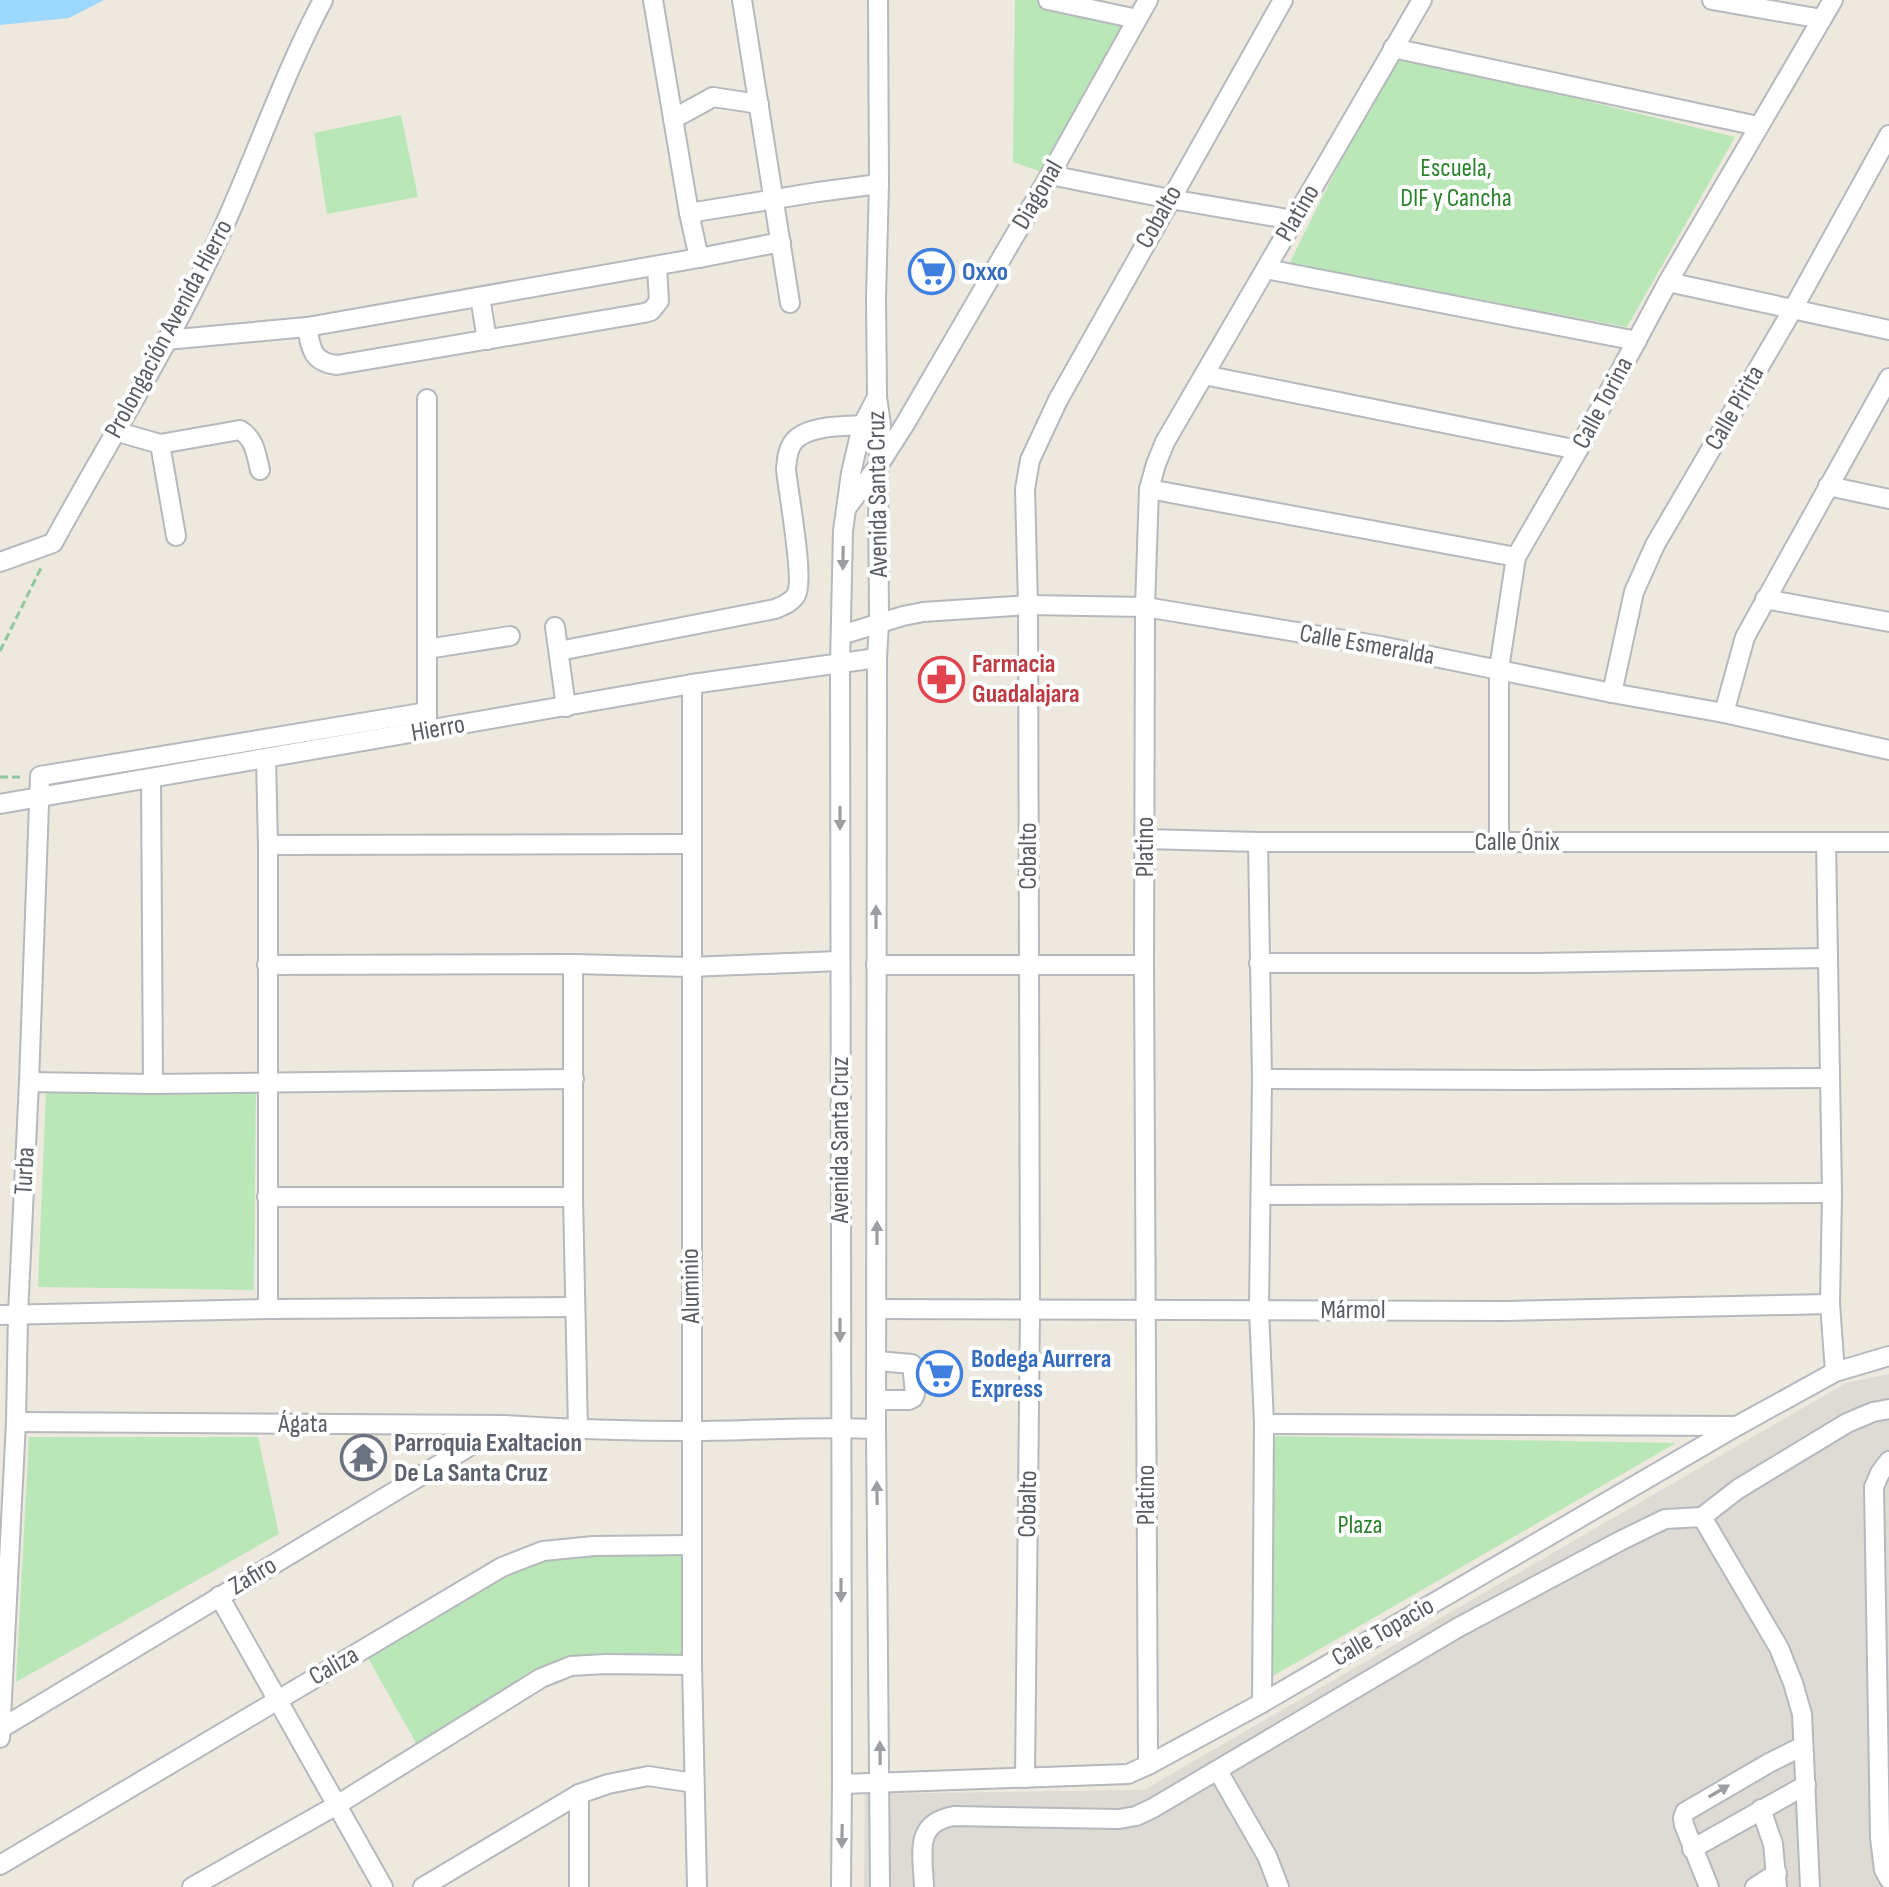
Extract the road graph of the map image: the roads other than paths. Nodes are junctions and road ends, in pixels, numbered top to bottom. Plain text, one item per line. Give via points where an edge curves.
1 (323, 0) edge
2 (653, 0) edge
3 (742, 0) edge
4 (878, 0) edge
5 (1048, 0) edge
6 (1148, 0) edge
7 (1283, 0) edge
8 (1422, 0) edge
9 (1712, 0) edge
10 (1833, 0) edge
11 (1137, 19) junction
12 (1822, 19) junction
13 (1393, 48) junction
14 (759, 104) junction
15 (673, 119) junction
16 (1758, 126) junction
17 (1889, 135) edge
18 (1050, 175) junction
19 (879, 184) junction
20 (774, 199) junction
21 (1170, 199) junction
22 (689, 213) junction
23 (1294, 220) junction
24 (781, 242) junction
25 (699, 258) junction
26 (657, 267) junction
27 (1266, 269) junction
28 (1668, 282) junction
29 (480, 297) junction
30 (790, 303) dead end
31 (1793, 309) junction
32 (307, 327) junction
33 (1889, 330) edge
34 (166, 340) junction
35 (487, 340) junction
36 (1637, 341) junction
37 (1204, 375) junction
38 (1888, 382) edge
39 (427, 399) dead end
40 (905, 424) junction
41 (872, 425) junction
42 (115, 431) junction
43 (160, 444) junction
44 (1578, 450) junction
45 (878, 466) junction
46 (260, 470) dead end
47 (1828, 486) junction
48 (1149, 489) junction
49 (1889, 499) edge
50 (846, 509) junction
51 (176, 536) dead end
52 (1516, 557) junction
53 (0, 562) edge
54 (1765, 599) junction
55 (1028, 605) junction
56 (1145, 607) junction
57 (1889, 622) edge
58 (879, 623) junction
59 (555, 627) dead end
60 (841, 635) junction
61 (510, 636) dead end
62 (427, 649) junction
63 (559, 651) junction
64 (877, 658) junction
65 (840, 663) junction
66 (1499, 669) junction
67 (692, 684) junction
68 (1612, 693) junction
69 (566, 707) junction
70 (1724, 713) junction
71 (427, 722) junction
72 (1889, 750) edge
73 (266, 759) junction
74 (151, 778) junction
75 (39, 797) junction
76 (0, 804) edge
77 (1146, 839) junction
78 (1258, 842) junction
79 (1499, 842) junction
80 (1826, 842) junction
81 (1889, 842) edge
82 (692, 844) junction
83 (268, 845) junction
84 (1828, 958) junction
85 (840, 961) junction
86 (1259, 963) junction
87 (573, 964) junction
88 (1027, 964) junction
89 (267, 965) junction
90 (876, 965) junction
91 (1144, 965) junction
92 (690, 967) junction
93 (1830, 1078) junction
94 (574, 1079) junction
95 (1262, 1079) junction
96 (29, 1082) junction
97 (267, 1083) junction
98 (153, 1084) junction
99 (1832, 1193) junction
100 (1261, 1195) junction
101 (267, 1197) junction
102 (573, 1197) junction
103 (1830, 1304) junction
104 (575, 1307) junction
105 (268, 1309) junction
106 (877, 1309) junction
107 (1030, 1310) junction
108 (1259, 1310) junction
109 (1146, 1311) junction
110 (9, 1315) edge
111 (1889, 1356) edge
112 (877, 1361) junction
113 (1835, 1372) junction
114 (876, 1400) junction
115 (1889, 1409) edge
116 (16, 1422) junction
117 (1264, 1424) junction
118 (505, 1425) junction
119 (1737, 1426) junction
120 (841, 1427) junction
121 (876, 1429) junction
122 (578, 1430) junction
123 (693, 1431) junction
124 (1889, 1461) edge
125 (1702, 1517) junction
126 (692, 1545) junction
127 (219, 1596) junction
128 (692, 1665) junction
129 (278, 1699) junction
130 (1262, 1703) junction
131 (0, 1729) edge
132 (0, 1738) edge
133 (1803, 1746) junction
134 (1148, 1765) junction
135 (1218, 1771) junction
136 (1025, 1778) junction
137 (694, 1783) junction
138 (842, 1784) junction
139 (881, 1784) junction
140 (1806, 1785) junction
141 (579, 1794) junction
142 (337, 1805) junction
143 (1761, 1809) junction
144 (1692, 1849) junction
145 (0, 1865) edge
146 (1889, 1879) edge
147 (1777, 1880) edge
148 (192, 1887) edge
149 (383, 1887) edge
150 (423, 1887) edge
151 (579, 1887) edge
152 (697, 1887) edge
153 (841, 1887) edge
154 (880, 1887) edge
155 (924, 1887) edge
156 (1279, 1887) edge
157 (1709, 1887) edge
158 (1755, 1887) edge
159 (1810, 1887) edge

1 - 34 street, Prolongación Avenida Hierro via 238,198
2 - 15 street
3 - 14 street
4 - 19 street, Avenida Santa Cruz
5 - 11 street
6 - 11 street, Diagonal
7 - 21 street, Cobalto
8 - 13 street, Platino
9 - 12 street
10 - 12 street, Calle Torina
11 - 18 street, Diagonal
12 - 16 street, Calle Torina
13 - 16 street
13 - 23 street, Platino
14 - 15 street via 713,97
14 - 20 street
15 - 22 street
16 - 28 street, Calle Torina
17 - 31 street, Calle Pirita
18 - 21 street
18 - 40 street, Diagonal
19 - 20 street
19 - 41 street, Avenida Santa Cruz via 877,397
20 - 22 street
20 - 24 street
21 - 23 street
21 - 55 street, Cobalto via 1030,460 1025,489
22 - 25 street
23 - 27 street, Platino
24 - 25 street
24 - 30 street
25 - 26 street
26 - 29 street
26 - 35 street via 659,301 651,311
27 - 36 street
27 - 37 street, Platino
28 - 31 street
28 - 36 street, Calle Torina
29 - 32 street
29 - 35 street
31 - 33 street
31 - 68 street, Calle Pirita via 1655,545 1634,592
32 - 34 street
32 - 35 street via 318,360 337,365
34 - 42 street, Prolongación Avenida Hierro
36 - 44 street, Calle Torina
37 - 44 street
37 - 48 street, Platino via 1165,442
38 - 47 street
39 - 62 street
40 - 41 street
40 - 45 street, Diagonal
41 - 45 street, Avenida Santa Cruz
41 - 50 street, Avenida Santa Cruz via 855,448
41 - 63 street via 818,429 791,445 786,469 799,576 791,600 775,609
42 - 43 street
42 - 53 street, Prolongación Avenida Hierro via 53,543
43 - 46 street via 240,430 254,445
43 - 51 street
44 - 52 street, Calle Torina
45 - 50 street, Diagonal
45 - 58 street, Avenida Santa Cruz
47 - 49 street
47 - 54 street
48 - 52 street
48 - 56 street, Platino
50 -> 60 street, Avenida Santa Cruz
52 - 66 street, Calle Torina
54 - 57 street
54 - 70 street via 1745,637
55 - 56 street, Calle Esmeralda
55 - 58 street, Calle Esmeralda via 923,612
55 - 88 street, Cobalto
56 - 66 street, Calle Esmeralda
56 - 77 street, Platino
58 - 60 street, Calle Esmeralda
58 - 64 street, Avenida Santa Cruz
59 - 63 street
60 - 65 street, Avenida Santa Cruz
61 - 62 street
62 - 71 street
63 - 69 street
64 - 65 street, Hierro
90 -> 64 street, Avenida Santa Cruz
65 - 67 street, Hierro
65 -> 85 street, Avenida Santa Cruz
66 - 68 street, Calle Esmeralda
66 - 79 street, Calle Torina
67 - 69 street, Hierro
67 - 82 street, Aluminio
68 - 70 street, Calle Esmeralda
69 - 71 street, Hierro
70 - 72 street, Calle Esmeralda
71 - 73 street, Hierro
71 - 75 street via 40,776
73 - 74 street, Hierro
73 - 83 street
74 - 75 street, Hierro
74 - 98 street
75 - 76 street, Hierro
75 - 96 street, Turba
77 - 78 street, Calle Ónix
77 - 91 street, Platino
78 - 79 street, Calle Ónix
78 - 86 street
79 - 80 street, Calle Ónix
80 - 81 street, Calle Ónix
80 - 84 street
82 - 83 street
82 - 92 street, Aluminio
83 - 89 street
84 - 86 street
84 - 93 street
85 - 92 street
85 -> 120 street, Avenida Santa Cruz
86 - 95 street
87 - 89 street
87 - 92 street
87 - 94 street
88 - 90 street
88 - 91 street
88 - 107 street, Cobalto
89 - 97 street
106 -> 90 street, Avenida Santa Cruz
91 - 109 street, Platino
92 - 123 street, Aluminio
93 - 95 street
93 - 99 street
94 - 97 street
94 - 102 street
95 - 100 street
96 - 98 street
96 - 110 street, Turba
97 - 98 street
97 - 101 street
99 - 100 street
99 - 103 street
100 - 108 street
101 - 102 street
101 - 105 street
102 - 104 street
103 - 108 street, Mármol
103 - 113 street
104 - 105 street
104 - 122 street
105 - 110 street
106 - 107 street, Mármol
106 - 112 street, Avenida Santa Cruz
107 - 109 street, Mármol
107 - 136 street, Cobalto
108 - 109 street, Mármol
108 - 117 street
109 - 134 street, Platino
110 - 116 street, Turba
111 - 113 street, Calle Topacio
112 - 114 street, Avenida Santa Cruz
112 - 114 street via 912,1364 915,1394 909,1400
113 - 119 street, Calle Topacio
114 - 121 street, Avenida Santa Cruz
115 - 125 street via 1847,1423
116 - 118 street, Ágata
116 - 131 street, Turba
117 - 119 street
117 - 130 street
118 - 122 street, Ágata
118 - 127 street, Zafiro
119 - 130 street, Calle Topacio
120 - 121 street, Ágata
120 - 123 street, Ágata
120 -> 138 street, Avenida Santa Cruz
139 -> 121 street, Avenida Santa Cruz
122 - 123 street, Ágata
123 - 126 street, Aluminio
124 - 146 street via 1874,1487 1880,1838
125 - 133 street via 1779,1648 1802,1714
125 - 135 street via 1665,1519 1620,1541 1459,1627
126 - 128 street, Aluminio
126 - 129 street, Caliza via 543,1551 502,1567
127 - 129 street
127 - 131 street, Zafiro
128 - 137 street, Aluminio
128 - 142 street via 571,1666 541,1678
129 - 142 street
129 - 145 street, Caliza
130 - 134 street, Calle Topacio
131 - 132 street, Turba
133 - 140 street
144 -> 133 street via 1685,1812
134 - 136 street, Calle Topacio via 1128,1774
135 - 155 street via 1136,1816 1119,1819 943,1818 926,1831
135 - 156 street
136 - 139 street, Calle Topacio
137 - 141 street via 648,1776
137 - 152 street, Aluminio
138 - 139 street, Calle Topacio
138 -> 153 street, Avenida Santa Cruz
139 - 154 street, Avenida Santa Cruz
140 - 143 street
140 - 159 street
141 - 150 street
141 - 151 street
142 - 148 street
142 - 149 street
143 - 144 street
143 - 147 street via 1773,1844
144 - 157 street
147 - 158 street

